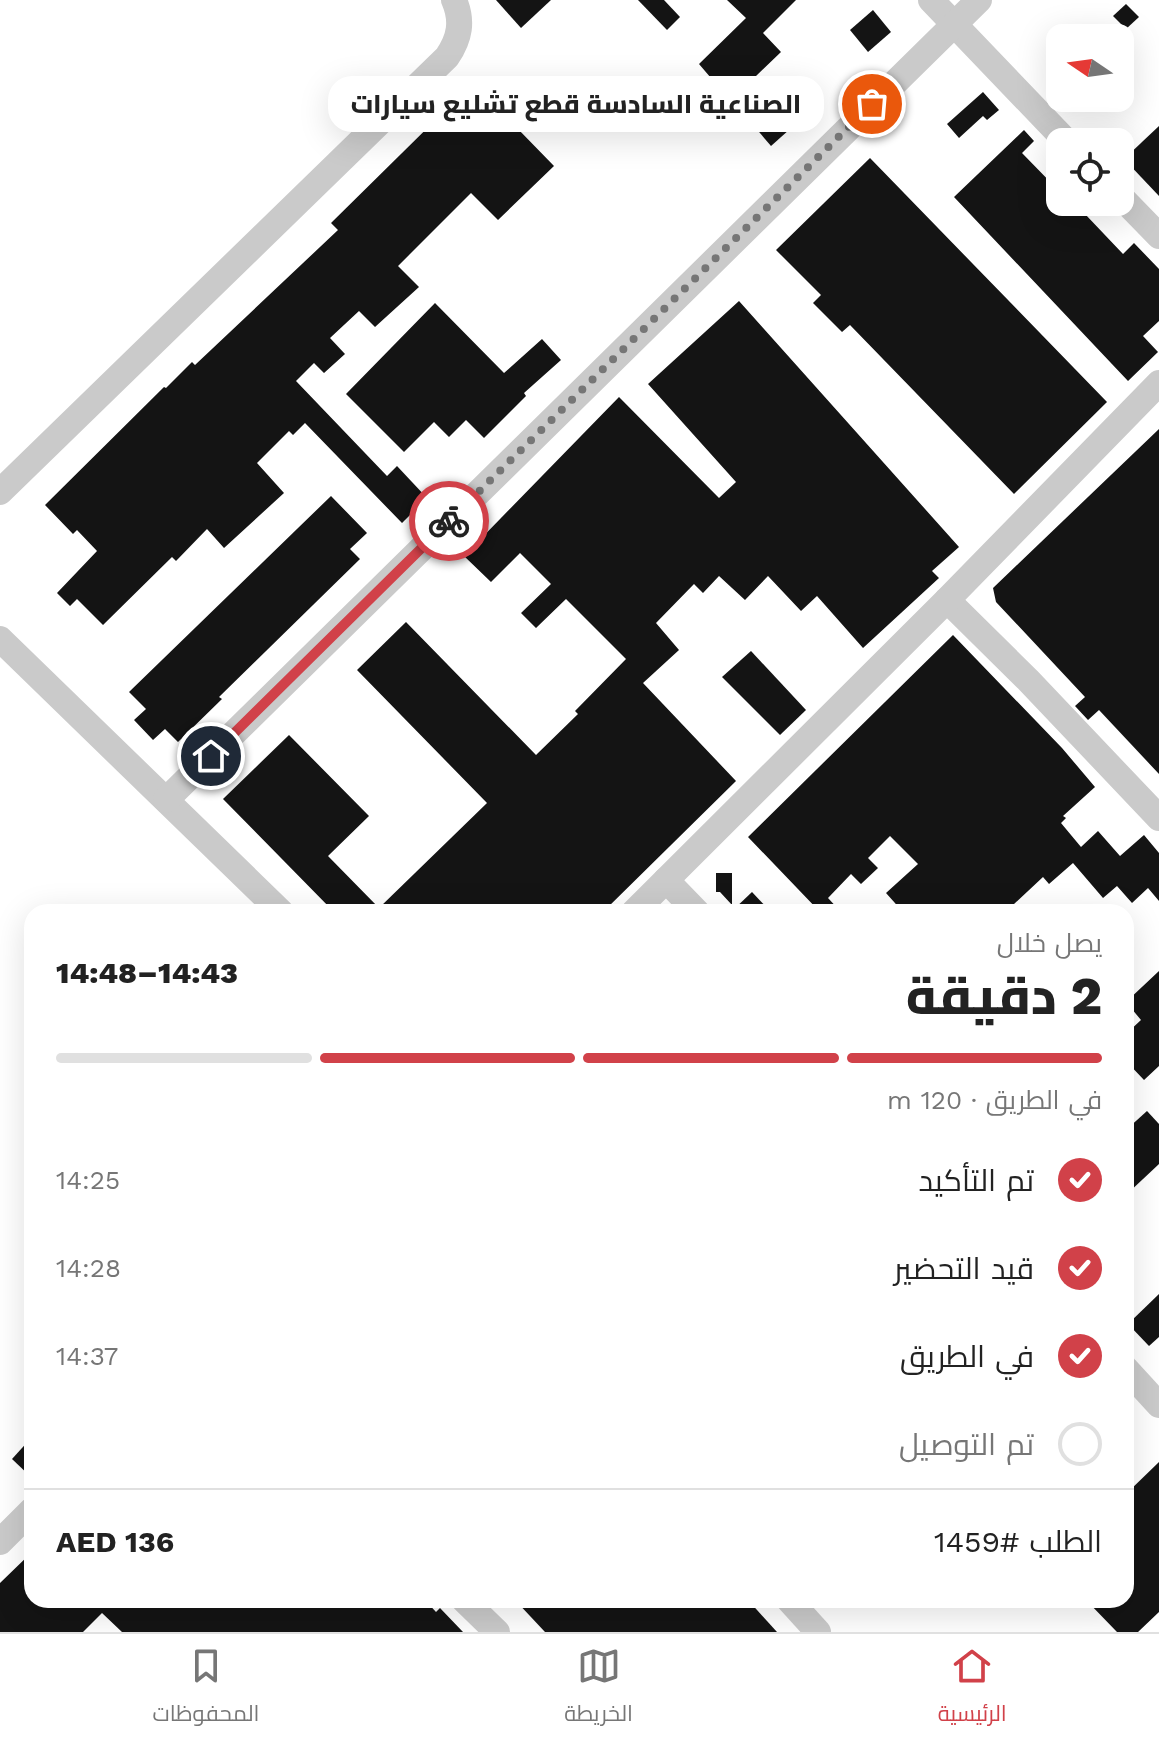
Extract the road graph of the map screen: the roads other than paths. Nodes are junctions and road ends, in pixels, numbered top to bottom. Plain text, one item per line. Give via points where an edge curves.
1 (454, 0) edge
2 (931, 0) edge
3 (979, 0) edge
4 (953, 25) junction
5 (1053, 128) edge
6 (1134, 210) edge
7 (1159, 236) edge
8 (1159, 383) edge
9 (0, 492) edge
10 (947, 600) junction
11 (0, 639) edge
12 (166, 800) junction
13 (1159, 818) edge
14 (666, 880) junction
15 (273, 904) edge
16 (642, 904) edge
17 (689, 904) edge
18 (1134, 1378) edge
19 (1159, 1405) edge
20 (472, 1608) edge
21 (796, 1608) edge
22 (497, 1632) edge
23 (818, 1632) edge

1 - 9 street via 460,31 447,57
2 - 4 street
3 - 4 street
4 - 5 street
4 - 12 street
6 - 7 street
8 - 10 street
10 - 13 street
10 - 14 street
11 - 12 street
12 - 15 street
14 - 16 street
14 - 17 street
18 - 19 street
20 - 22 street
21 - 23 street

